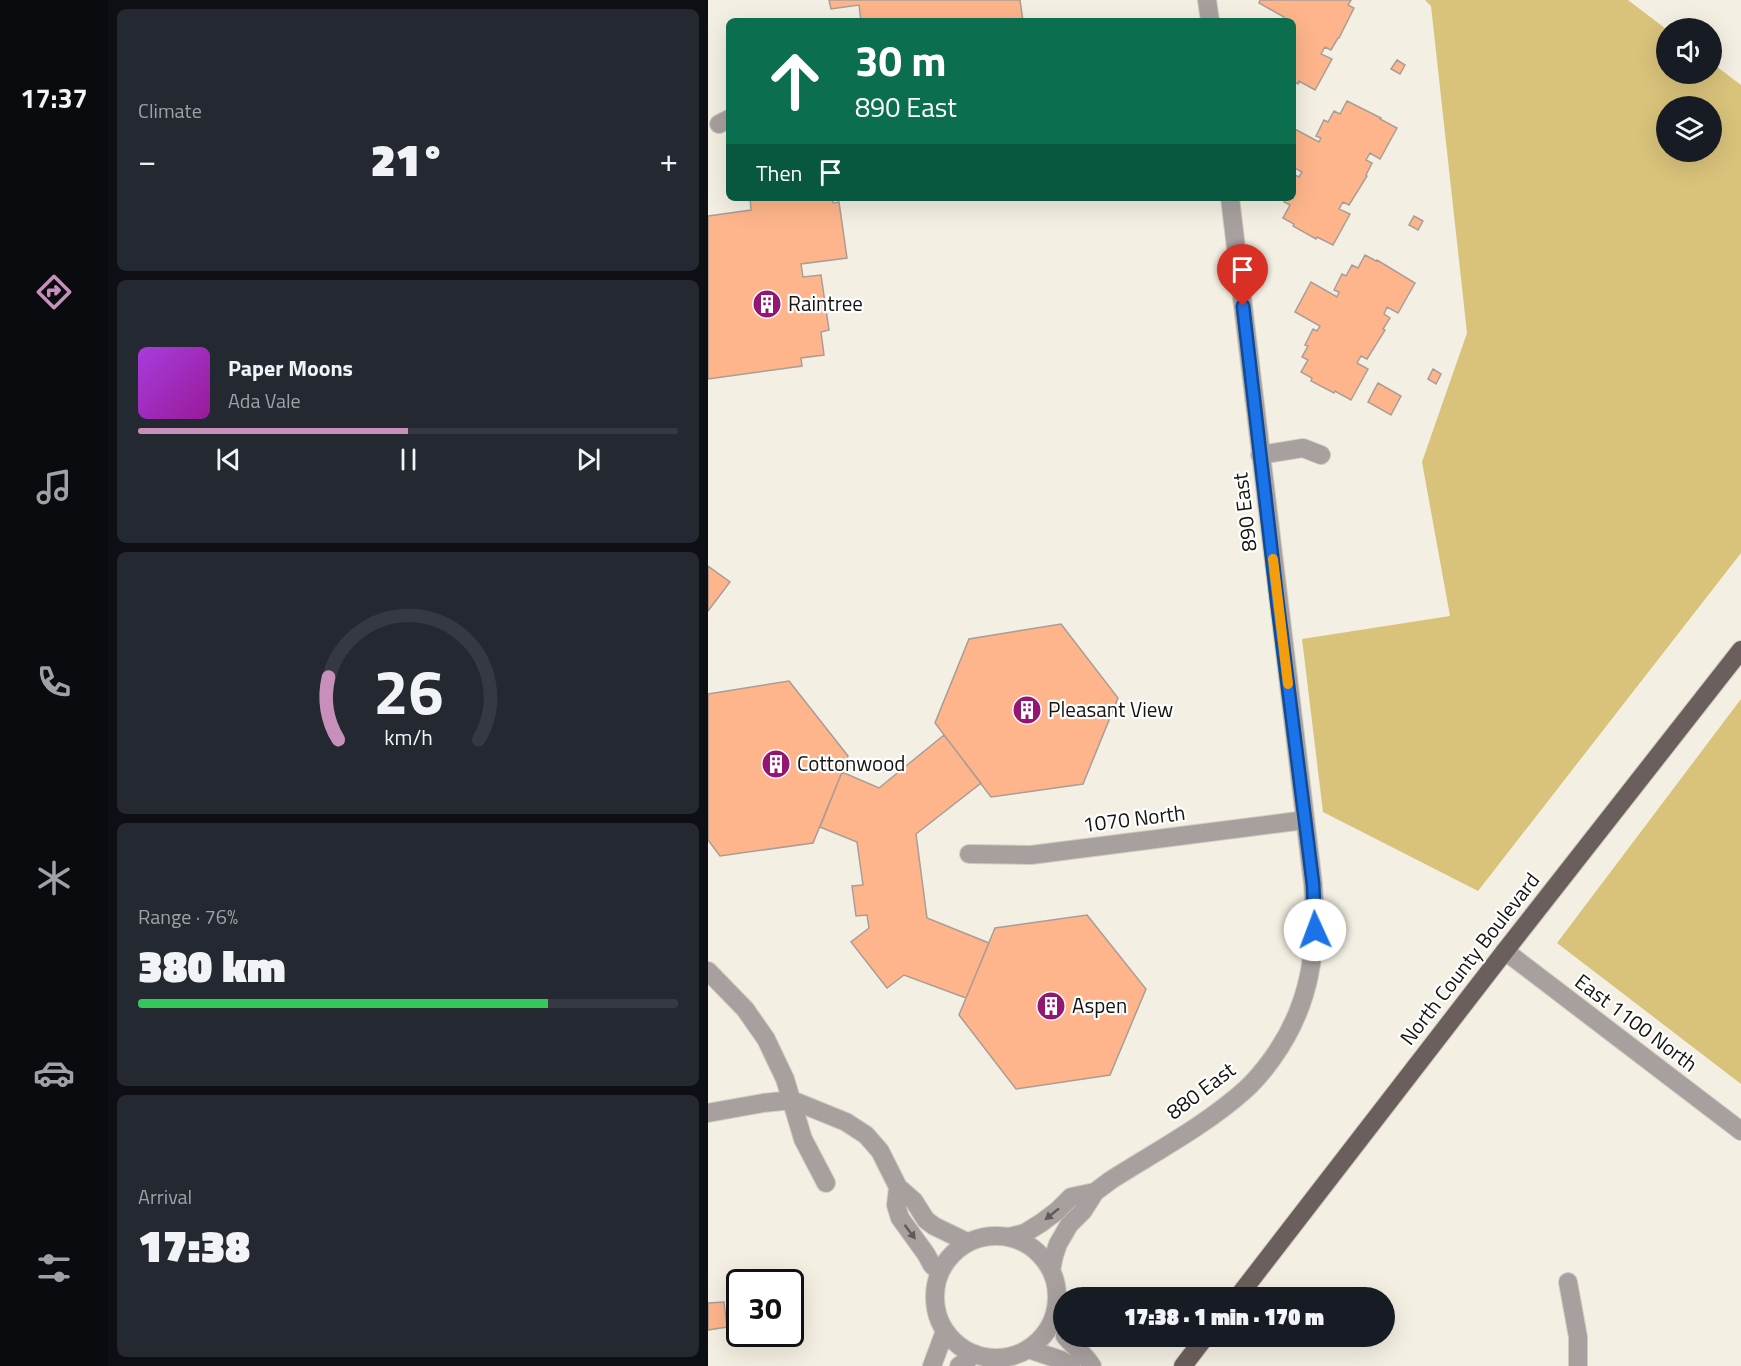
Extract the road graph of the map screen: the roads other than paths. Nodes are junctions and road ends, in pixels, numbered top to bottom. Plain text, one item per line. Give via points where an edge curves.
1 (1207, 0) edge
2 (1210, 18) edge
3 (1230, 201) edge
4 (1260, 455) junction
5 (1321, 455) dead end
6 (1741, 650) edge
7 (1305, 820) junction
8 (969, 855) dead end
9 (1505, 951) junction
10 (708, 971) edge
11 (792, 1100) junction
12 (708, 1113) edge
13 (1741, 1131) edge
14 (826, 1183) dead end
15 (898, 1186) junction
16 (1095, 1192) junction
17 (1008, 1237) junction
18 (967, 1242) junction
19 (1051, 1270) junction
20 (939, 1272) junction
21 (1568, 1282) dead end
22 (1057, 1287) edge
23 (1245, 1287) edge
24 (945, 1331) junction
25 (1053, 1333) edge
26 (1077, 1347) edge
27 (1198, 1347) edge
28 (1028, 1349) junction
29 (975, 1354) junction
30 (932, 1366) edge
31 (959, 1366) edge
32 (1071, 1366) edge
33 (1092, 1366) edge
34 (1183, 1366) edge
35 (1578, 1366) edge

1 - 2 street
3 - 4 street, 890 East
4 - 5 street via 1303,448
4 - 7 street, 890 East
6 - 9 main road, North County Boulevard
7 - 8 street, 1070 North via 1031,855
7 - 16 street, 880 East via 1315,907 1313,955 1309,980 1293,1025 1265,1069 1246,1089
9 - 13 street, East 1100 North
9 - 23 main road, North County Boulevard
10 - 11 street via 745,1009 766,1039
11 - 12 street
11 - 14 street via 803,1140
11 - 15 street via 866,1135
15 - 18 street via 926,1220
15 -> 20 street via 896,1204 900,1218
16 -> 17 street, 880 East via 1071,1197 1033,1228
16 - 19 street, 880 East via 1063,1234
17 - 18 street via 987,1236
17 - 19 street via 1026,1243
18 - 20 street
19 - 22 street
20 - 24 street via 934,1292
21 - 35 street via 1578,1337
24 - 29 street via 958,1345
24 - 30 street
25 - 28 street
26 - 33 street
27 - 34 main road
28 - 29 street via 993,1358
28 - 32 street
29 - 31 street

